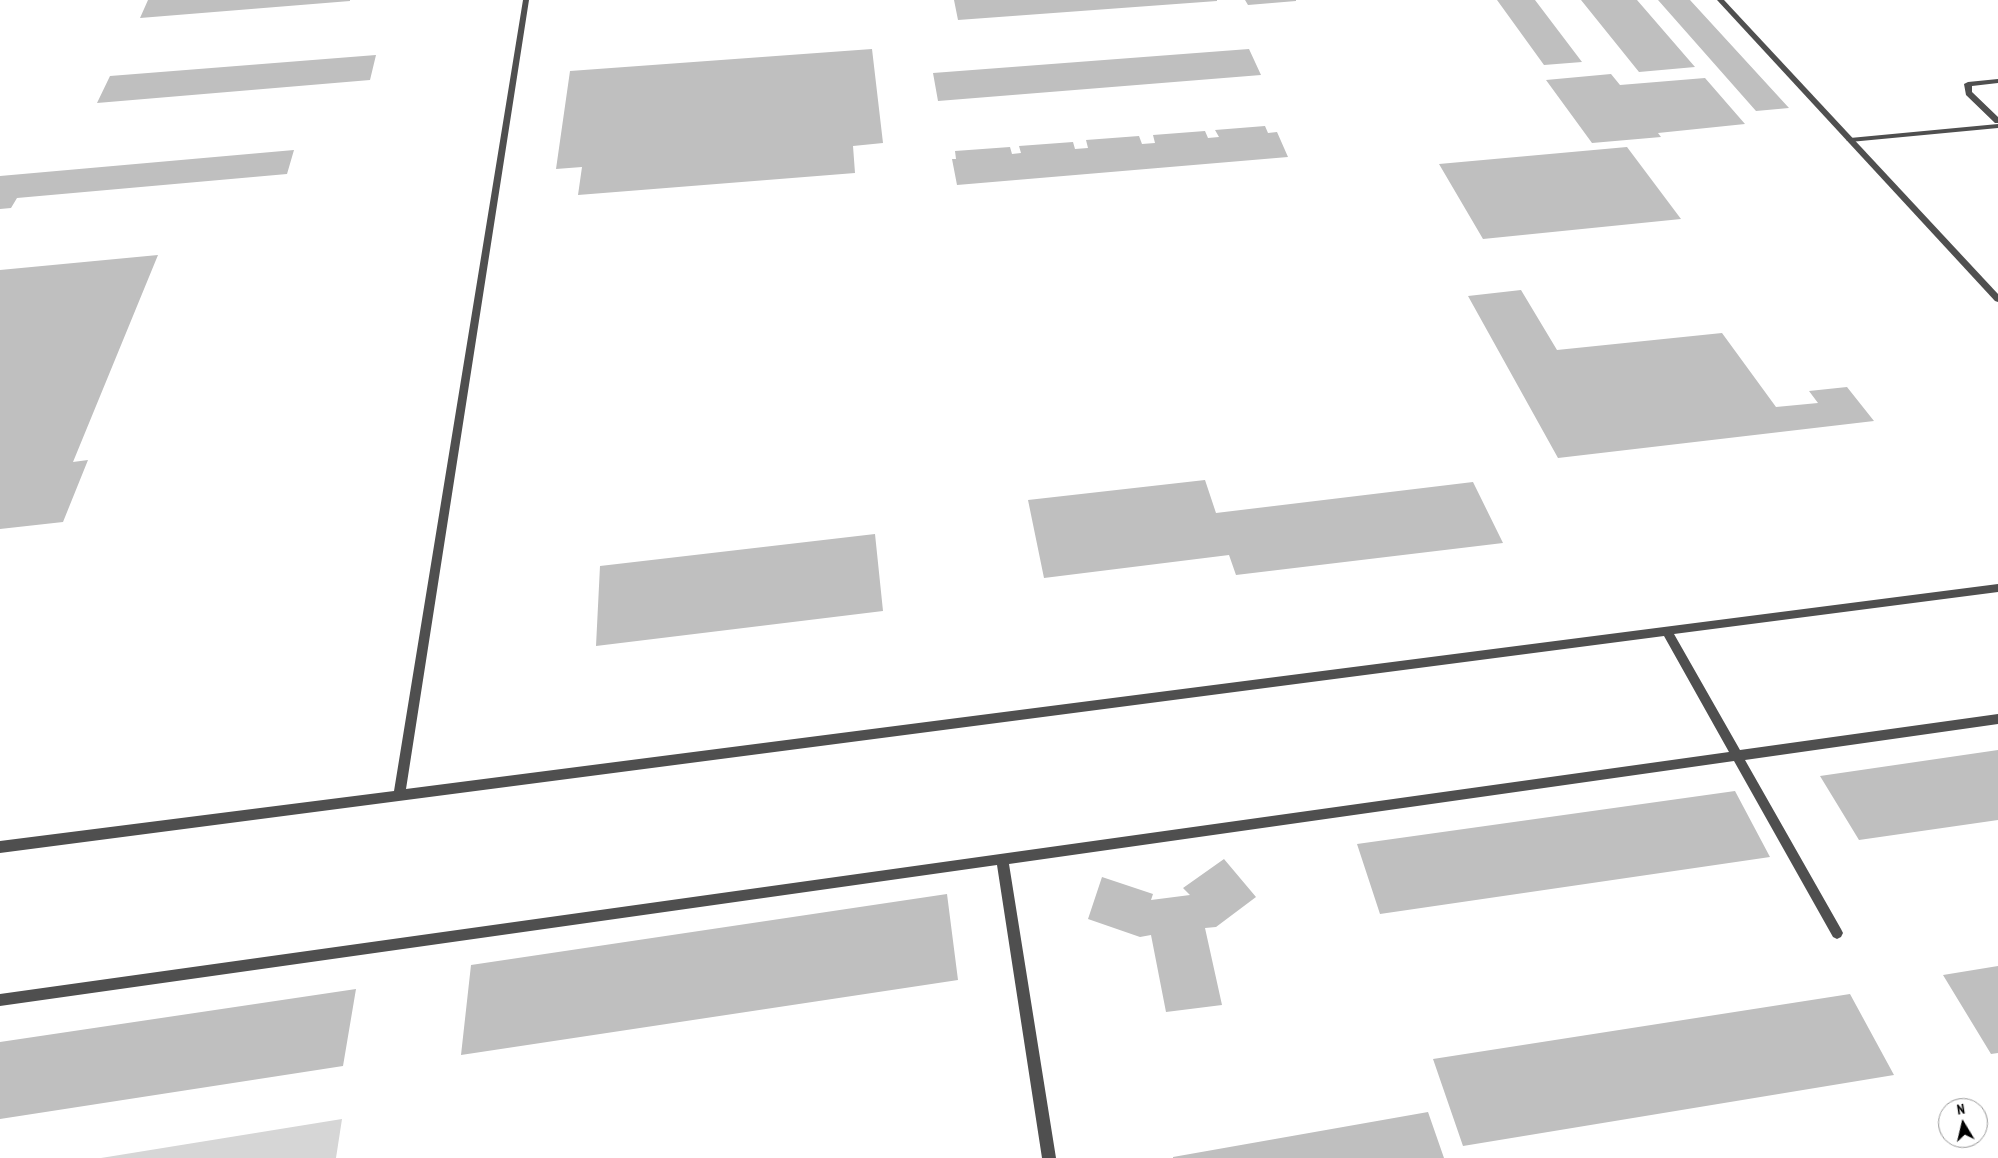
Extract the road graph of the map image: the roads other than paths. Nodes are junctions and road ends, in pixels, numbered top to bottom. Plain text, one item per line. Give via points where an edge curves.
1 (526, 0) edge
2 (1720, 0) edge
3 (1998, 81) edge
4 (1998, 121) edge
5 (1998, 126) edge
6 (1850, 140) junction
7 (1998, 299) edge
8 (1998, 588) edge
9 (1667, 631) junction
10 (1998, 719) edge
11 (1737, 755) junction
12 (399, 796) junction
13 (0, 847) edge
14 (1002, 859) junction
15 (1837, 933) dead end
16 (0, 1000) edge
17 (1049, 1158) edge

1 - 12 street
2 - 6 street
3 - 4 street via 1968,84 1968,93
5 - 6 street
6 - 7 street
8 - 9 street
9 - 11 street
9 - 12 street
10 - 11 street
11 - 14 street
11 - 15 street
12 - 13 street
14 - 16 street
14 - 17 street

